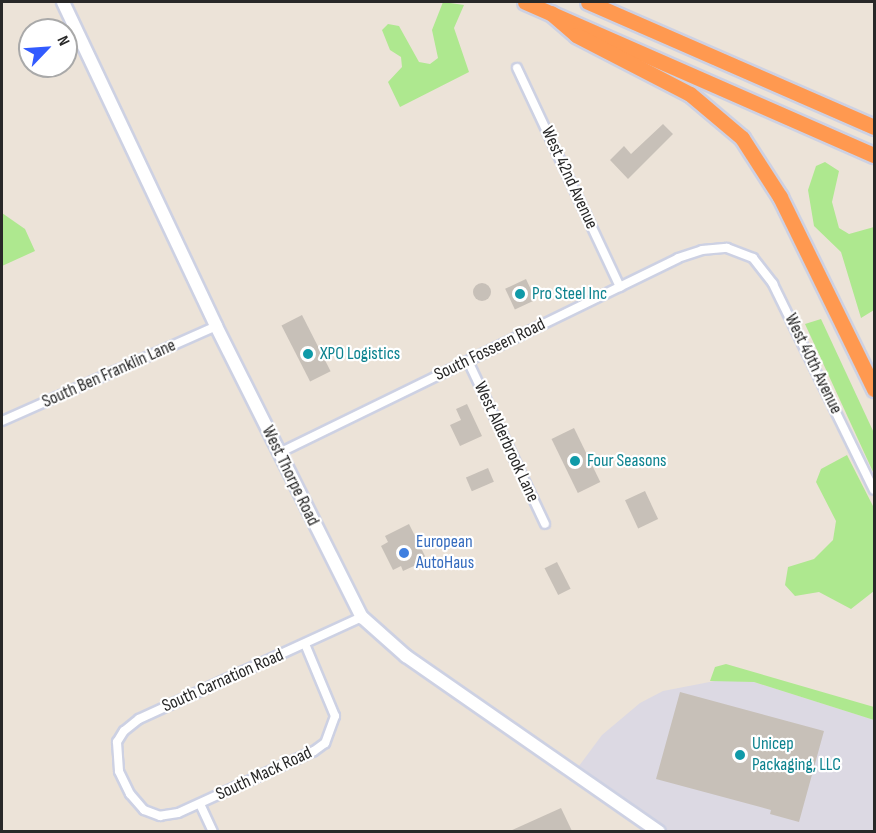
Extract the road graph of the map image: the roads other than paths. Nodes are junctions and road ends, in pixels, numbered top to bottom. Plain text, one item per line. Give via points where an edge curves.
1 (63, 2) edge
2 (525, 2) edge
3 (588, 2) edge
4 (551, 13) junction
5 (517, 68) dead end
6 (814, 101) junction
7 (874, 116) edge
8 (874, 127) edge
9 (874, 155) edge
10 (737, 249) joint
11 (620, 287) junction
12 (216, 326) junction
13 (468, 361) junction
14 (874, 389) edge
15 (2, 421) edge
16 (279, 453) junction
17 (874, 490) edge
18 (545, 524) dead end
19 (362, 617) junction
20 (305, 644) junction
21 (119, 771) joint
22 (200, 804) junction
23 (213, 831) edge
24 (660, 831) edge

1 - 12 street, West Thorpe Road
2 - 4 highway
3 - 6 highway
4 - 9 highway
4 - 14 highway via 576,35 690,94 742,138 780,197
5 - 11 street, West 42nd Avenue
6 - 7 highway
6 - 8 highway
10 - 11 street, South Fosseen Road via 719,247 690,253
10 - 17 street, West 40th Avenue via 757,261 773,284
11 - 13 street, South Fosseen Road
12 - 15 street, South Ben Franklin Lane
12 - 16 street, West Thorpe Road
13 - 16 street, South Fosseen Road
13 - 18 street, West Alderbrook Lane
16 - 19 street, West Thorpe Road
19 - 20 street, South Carnation Road
19 - 24 street, West Thorpe Road via 391,646
20 - 21 street, South Carnation Road via 139,719 117,742
20 - 22 street, South Mack Road via 335,716 325,742 314,752
21 - 22 street, South Mack Road via 130,794 144,810 160,816
22 - 23 street

